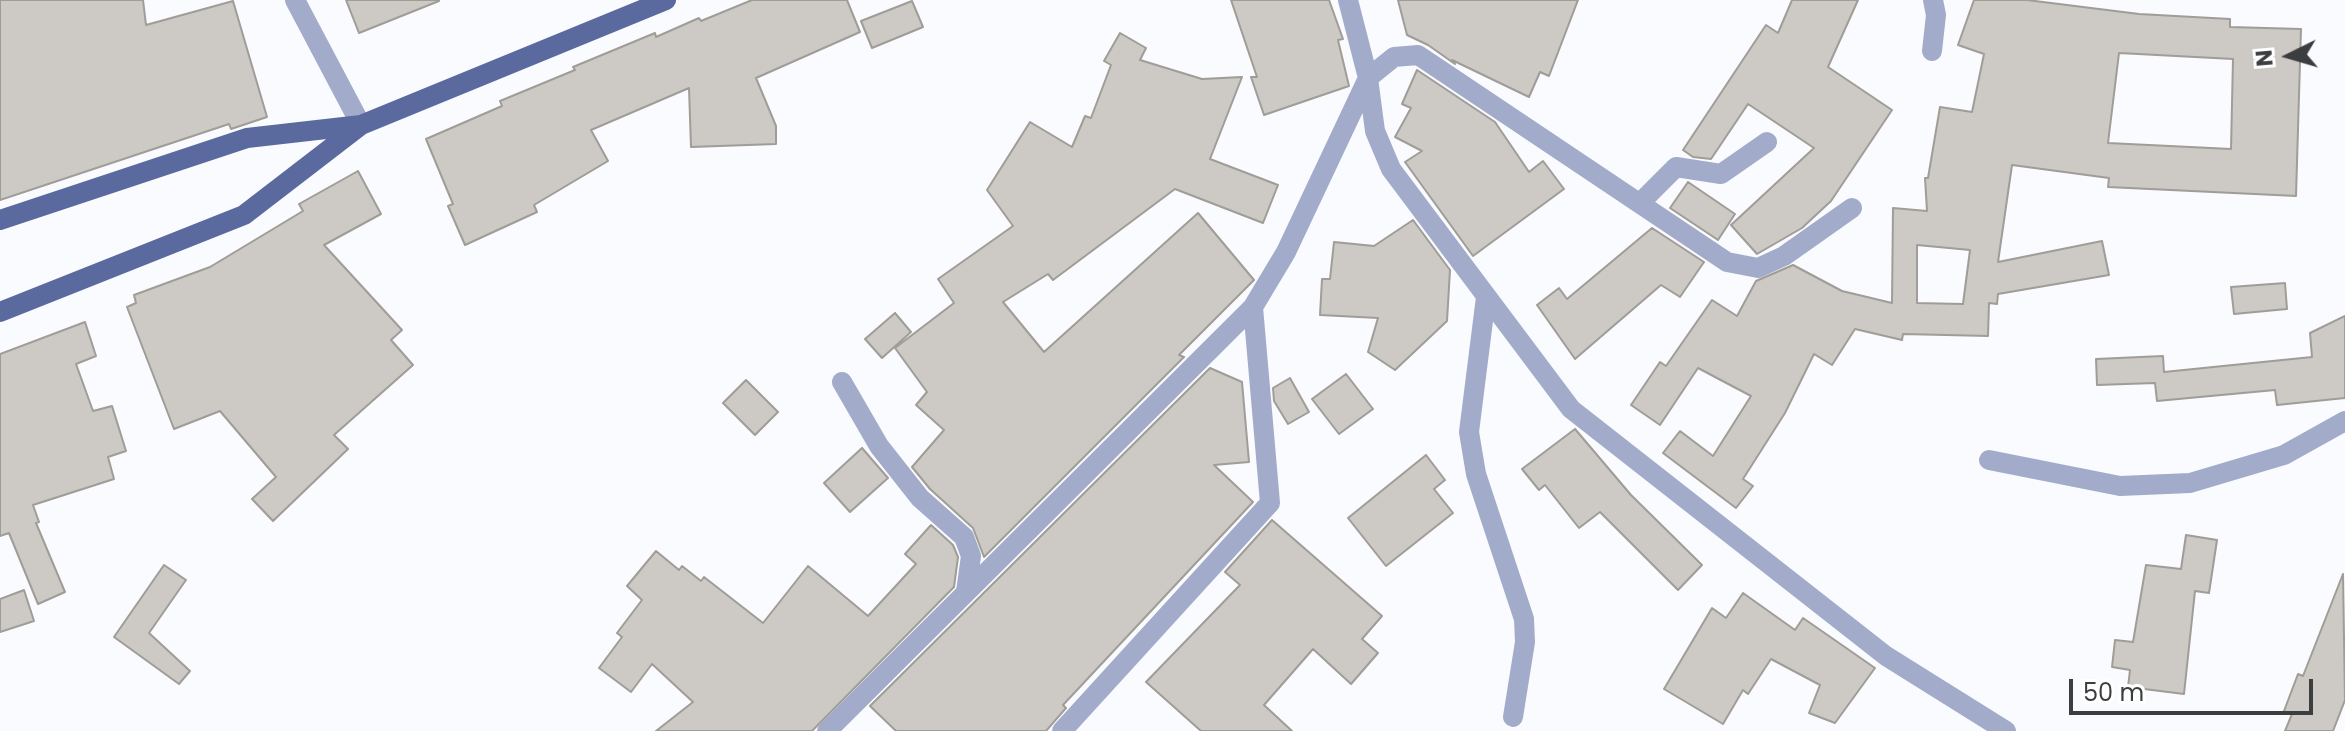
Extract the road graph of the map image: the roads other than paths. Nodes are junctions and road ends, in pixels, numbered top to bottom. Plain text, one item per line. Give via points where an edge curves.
1 (295, 0) edge
2 (666, 0) edge
3 (1348, 0) edge
4 (1933, 0) edge
5 (1932, 51) dead end
6 (1368, 78) junction
7 (361, 125) junction
8 (1767, 142) dead end
9 (1640, 203) junction
10 (1852, 208) dead end
11 (0, 220) edge
12 (1486, 297) junction
13 (1253, 307) junction
14 (0, 312) edge
15 (842, 382) dead end
16 (2345, 421) edge
17 (1989, 460) dead end
18 (966, 592) junction
19 (1513, 717) dead end
20 (827, 731) edge
21 (1062, 731) edge
22 (2006, 731) edge

1 - 7 street
2 - 7 main road
3 - 6 street
4 - 5 street
6 - 9 street via 1394,57 1418,55
6 - 12 street via 1375,131 1391,169
6 - 13 street via 1286,252
7 - 11 main road via 247,138
7 - 14 main road via 244,215
8 - 9 street via 1721,174 1676,167
9 - 10 street via 1727,262 1758,268
12 - 19 street via 1469,432 1476,474 1524,619
12 - 22 street via 1571,409 1886,656
13 - 18 street
13 - 21 street via 1270,503
15 - 18 street via 879,446 920,498 964,537 971,556
16 - 17 street via 2284,455 2190,483 2120,486
18 - 20 street

